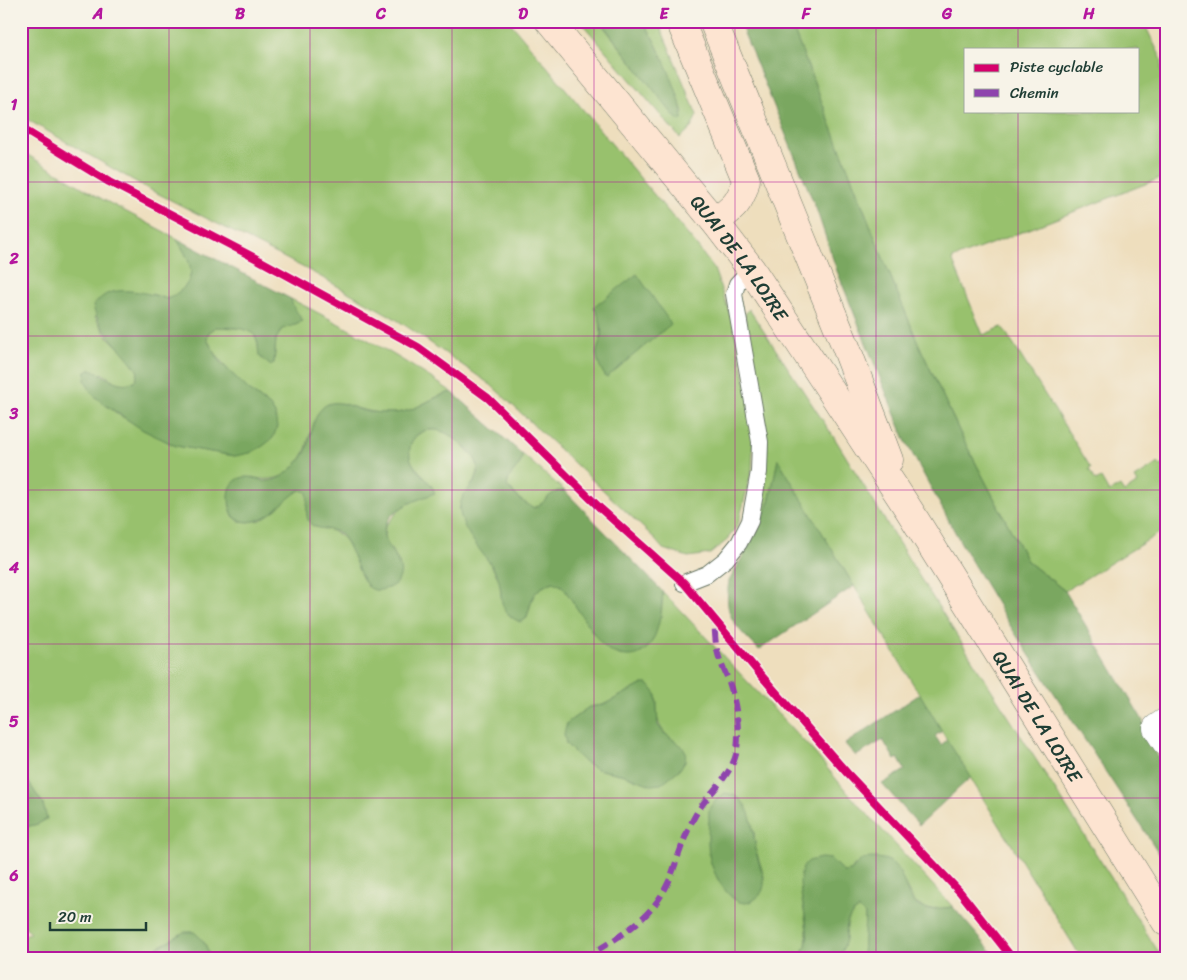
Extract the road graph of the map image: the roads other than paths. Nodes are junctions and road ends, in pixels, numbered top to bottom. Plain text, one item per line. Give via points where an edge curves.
1 (549, 21) edge
2 (680, 21) edge
3 (713, 21) edge
4 (714, 222) junction
5 (750, 269) junction
6 (908, 510) junction
7 (684, 583) dead end
8 (1166, 922) edge

1 - 4 main road, QUAI DE LA LOIRE
2 - 4 main road via 746,180 743,194 735,206
3 - 6 main road
4 - 5 main road, QUAI DE LA LOIRE
5 - 6 main road, QUAI DE LA LOIRE
5 - 7 lane via 737,284 734,294 760,442 759,472 750,521 726,559 707,574
6 - 8 main road, QUAI DE LA LOIRE

